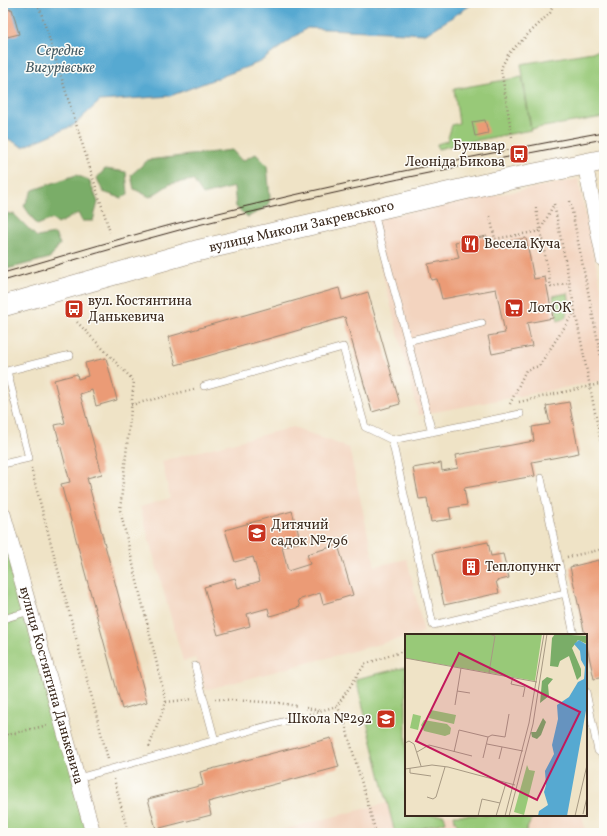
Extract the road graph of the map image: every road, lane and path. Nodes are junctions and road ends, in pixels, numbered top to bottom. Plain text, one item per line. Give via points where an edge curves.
1 (38, 3) edge
2 (554, 3) edge
3 (512, 137) dead end
4 (595, 162) edge
5 (570, 201) dead end
6 (536, 208) dead end
7 (374, 210) junction
8 (600, 214) edge
9 (490, 216) dead end
10 (540, 231) junction
11 (110, 232) dead end
12 (604, 260) edge
13 (569, 283) junction
14 (3, 306) edge
15 (575, 311) junction
16 (77, 322) dead end
17 (482, 323) dead end
18 (407, 341) junction
19 (70, 354) dead end
20 (604, 372) edge
21 (604, 383) edge
22 (204, 386) joint
23 (590, 386) junction
24 (510, 404) junction
25 (131, 406) junction
26 (520, 414) dead end
27 (502, 418) junction
28 (432, 432) junction
29 (392, 440) junction
30 (28, 458) junction
31 (604, 458) edge
32 (3, 464) edge
33 (541, 478) dead end
34 (3, 514) edge
35 (604, 549) edge
36 (558, 558) junction
37 (565, 593) junction
38 (30, 611) junction
39 (3, 619) edge
40 (574, 634) edge
41 (405, 650) edge
42 (195, 666) dead end
43 (587, 697) edge
44 (203, 698) junction
45 (166, 702) junction
46 (337, 706) junction
47 (321, 711) junction
48 (300, 717) joint
49 (49, 725) dead end
50 (3, 736) edge
51 (215, 741) junction
52 (604, 756) edge
53 (144, 760) junction
54 (111, 769) junction
55 (78, 778) junction
56 (93, 833) edge
57 (128, 833) edge
58 (376, 833) edge

1 - 11 path
2 - 3 path via 550,13 509,53 501,68
4 - 7 street, вулиця Миколи Закревського
4 - 8 street
5 - 20 path
6 - 10 path
7 - 14 street, вулиця Миколи Закревського via 196,251
7 - 18 lane
8 - 12 street
9 - 10 path via 495,239
10 - 13 path via 551,287
10 - 13 path via 554,204
13 - 15 path
15 - 23 path
15 - 24 path via 539,366 526,370
16 - 25 path via 134,381
17 - 18 lane
18 - 28 lane
19 - 30 lane via 7,371
21 - 23 path
22 - 25 path
22 - 29 lane via 344,347 365,427
23 - 24 path
23 - 31 path
24 - 27 path
25 - 45 path via 120,510
26 - 27 lane
27 - 28 lane
28 - 29 lane
29 - 37 lane via 433,625
30 - 32 lane
30 - 54 path
33 - 36 lane
34 - 38 street, вулиця Костянтина Данькевича
35 - 36 path
36 - 37 lane
37 - 40 lane
38 - 39 lane
38 - 55 street, вулиця Костянтина Данькевича
41 - 46 path via 365,664
42 - 44 lane
43 - 52 lane via 598,751
44 - 45 path
44 - 47 path via 279,703
44 - 51 lane
45 - 53 path
46 - 47 path
46 - 58 path via 343,717
47 - 48 path
48 - 51 lane
49 - 50 path
51 - 53 lane
53 - 54 lane
54 - 55 lane
54 - 57 path
55 - 56 street, вулиця Костянтина Данькевича

